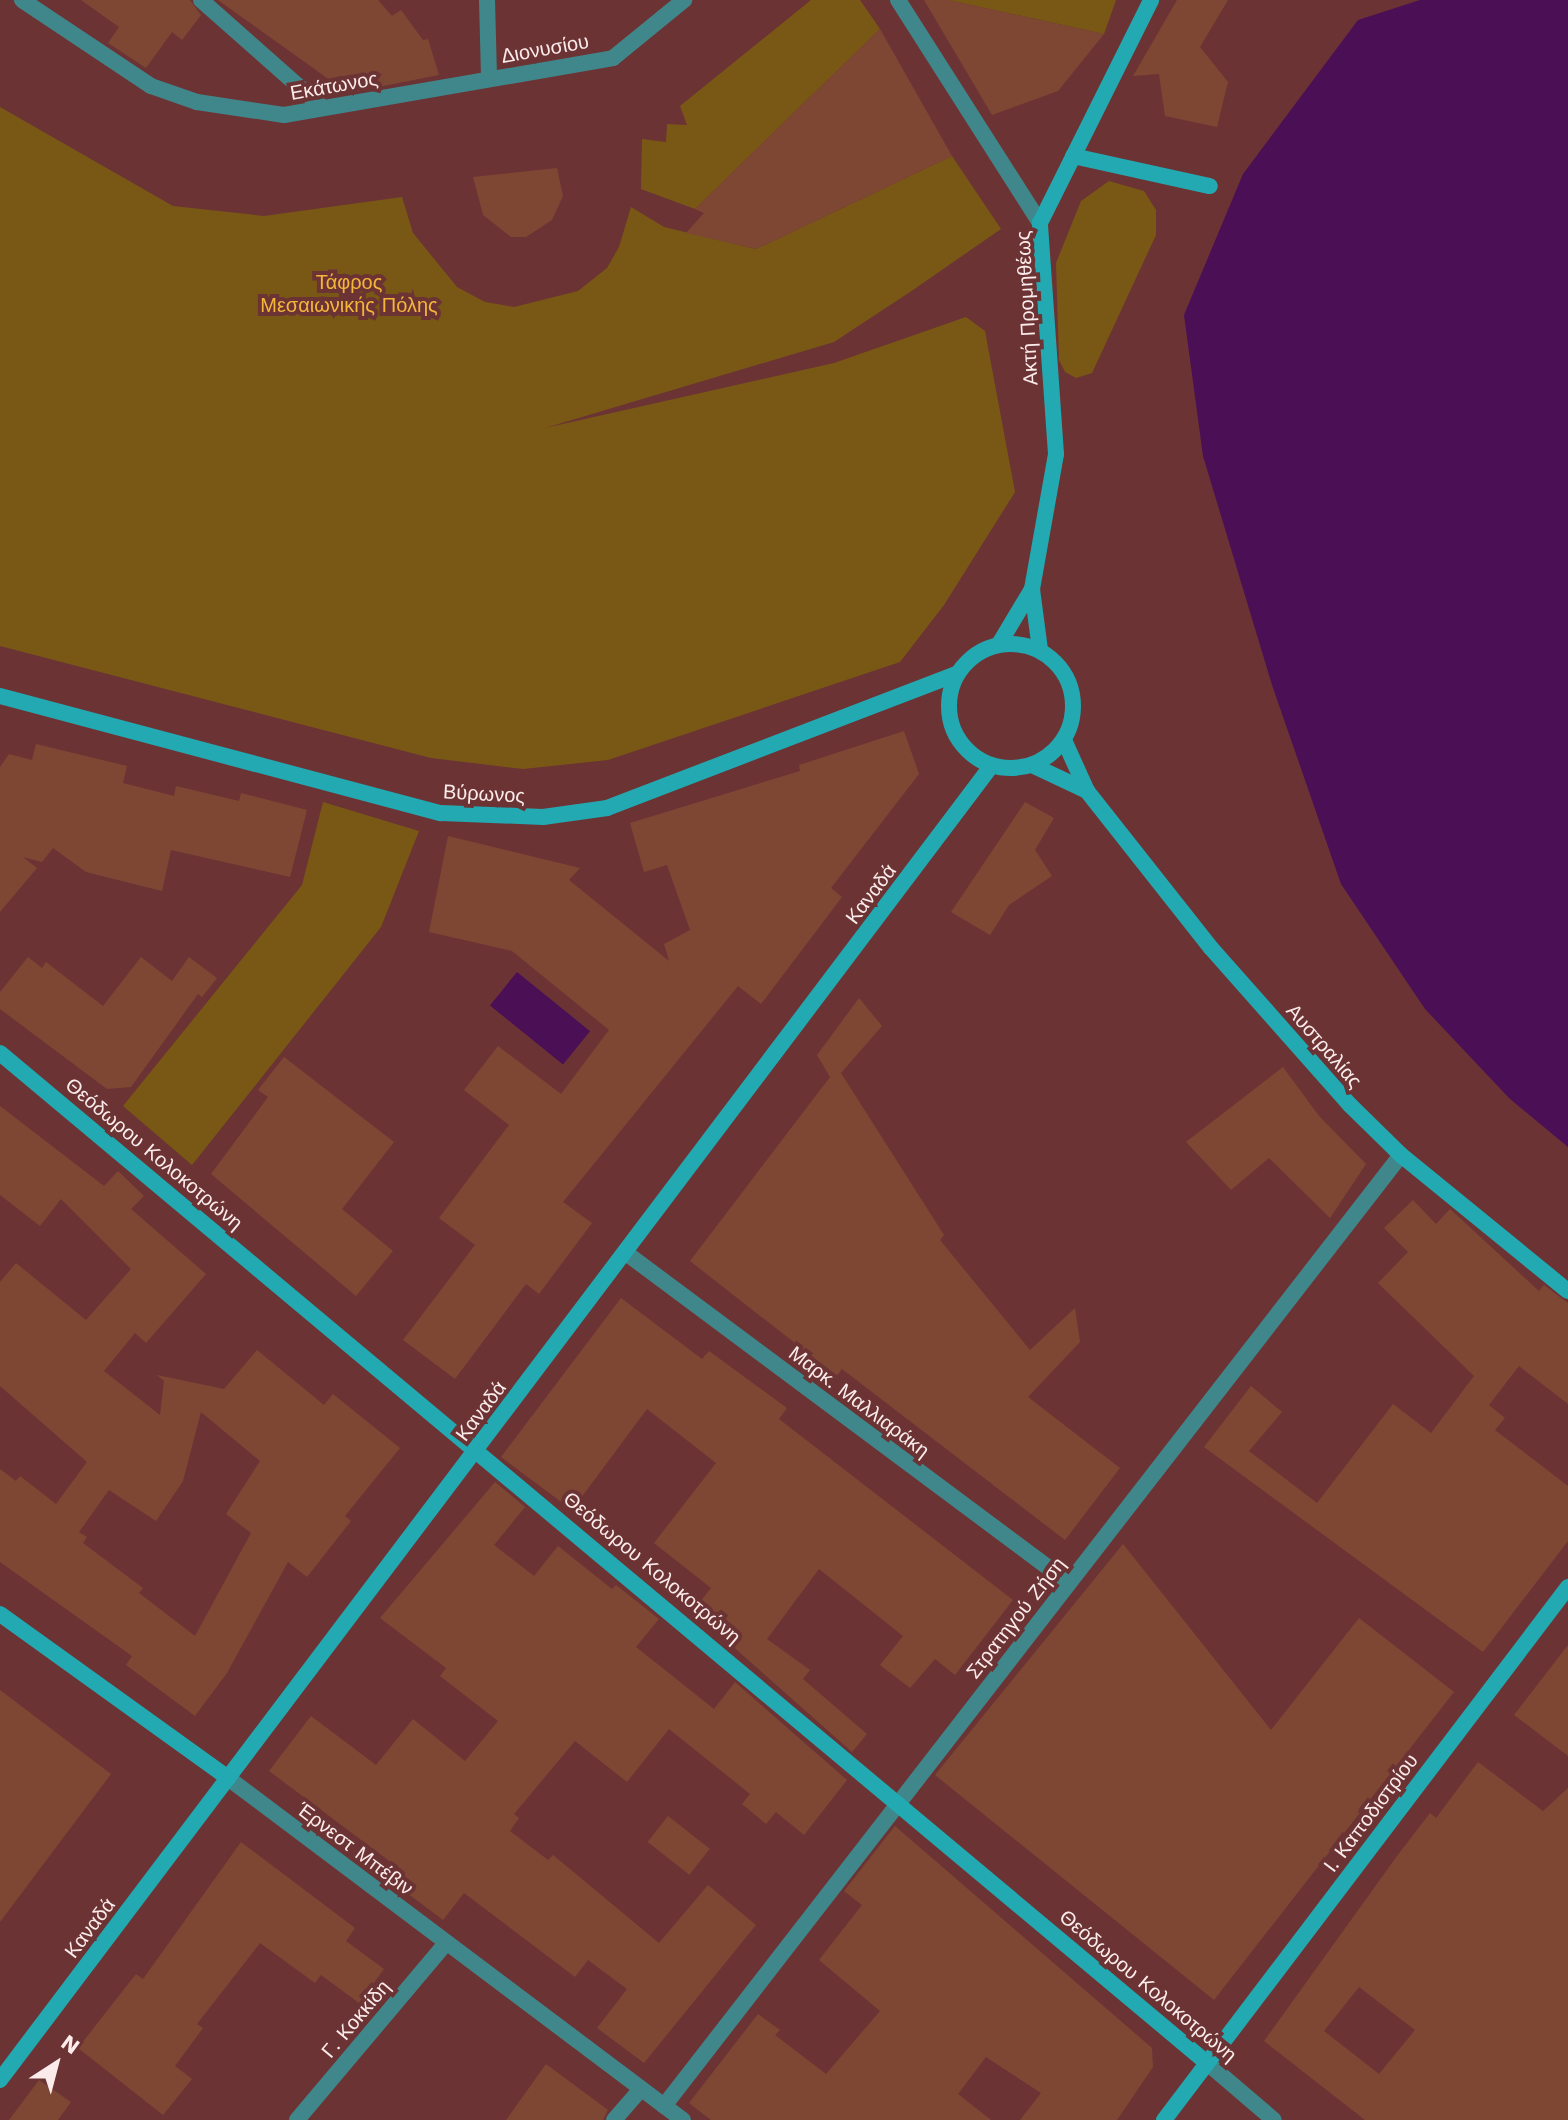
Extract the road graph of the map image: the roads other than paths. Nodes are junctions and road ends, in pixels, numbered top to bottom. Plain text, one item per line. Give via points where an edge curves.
1 (22, 0) edge
2 (201, 0) edge
3 (487, 0) edge
4 (684, 0) edge
5 (1151, 0) edge
6 (900, 5) edge
7 (489, 79) junction
8 (323, 108) junction
9 (1073, 156) junction
10 (1210, 186) dead end
11 (1040, 223) junction
12 (1032, 589) junction
13 (999, 644) junction
14 (1040, 650) junction
15 (956, 674) junction
16 (1, 697) edge
17 (1064, 740) junction
18 (992, 765) junction
19 (1032, 765) junction
20 (1087, 791) junction
21 (0, 1053) edge
22 (1401, 1155) junction
23 (626, 1253) junction
24 (1568, 1291) edge
25 (478, 1449) junction
26 (1069, 1583) junction
27 (1568, 1587) edge
28 (0, 1614) edge
29 (228, 1778) junction
30 (900, 1801) junction
31 (446, 1943) junction
32 (1206, 2062) junction
33 (0, 2080) edge
34 (641, 2089) junction
35 (664, 2106) junction
36 (297, 2120) edge
37 (614, 2120) edge
38 (683, 2120) edge
39 (1164, 2120) edge
40 (1274, 2120) edge

1 - 8 street, Εκάτωνος via 151,86 185,98 284,115
2 - 8 street
3 - 7 street
4 - 7 street, Διονυσίου via 613,58
5 - 9 street, Ακτή Προμηθέως
6 - 11 street
7 - 8 street, Εκάτωνος
9 - 10 street
9 - 11 street, Ακτή Προμηθέως
11 - 12 street, Ακτή Προμηθέως via 1056,454
12 - 13 street
12 - 14 street
13 - 14 street
13 - 15 street via 980,651
14 - 17 street via 1068,680 1072,721
15 - 16 street, Βύρωνος via 607,808 543,817 441,813
15 - 18 street via 948,702 950,722 973,756
17 - 19 street
17 - 20 street
18 - 19 street
18 - 23 street, Καναδά
19 - 20 street
20 - 22 street, Αυστραλίας via 1211,948
21 - 25 street, Θεόδωρου Κολοκοτρώνη
22 - 24 street, Αυστραλίας
22 - 26 street, Στρατηγού Ζήση
23 - 25 street, Καναδά
23 - 26 street, Μαρκ. Μαλλιαράκη
25 - 29 street, Καναδά
25 - 30 street, Θεόδωρου Κολοκοτρώνη
26 - 30 street, Στρατηγού Ζήση
27 - 32 street, Ι. Καποδιστρίου
28 - 29 street, Έρνεστ Μπέβιν
29 - 31 street, Έρνεστ Μπέβιν
29 - 33 street, Καναδά
30 - 32 street, Θεόδωρου Κολοκοτρώνη
30 - 35 street, Στρατηγού Ζήση
31 - 34 street, Έρνεστ Μπέβιν
31 - 36 street, Γ. Κοκκίδη
32 - 39 street, Ι. Καποδιστρίου
32 - 40 street, Θεόδωρου Κολοκοτρώνη
34 - 35 street, Έρνεστ Μπέβιν
34 - 37 street
35 - 38 street, Έρνεστ Μπέβιν

